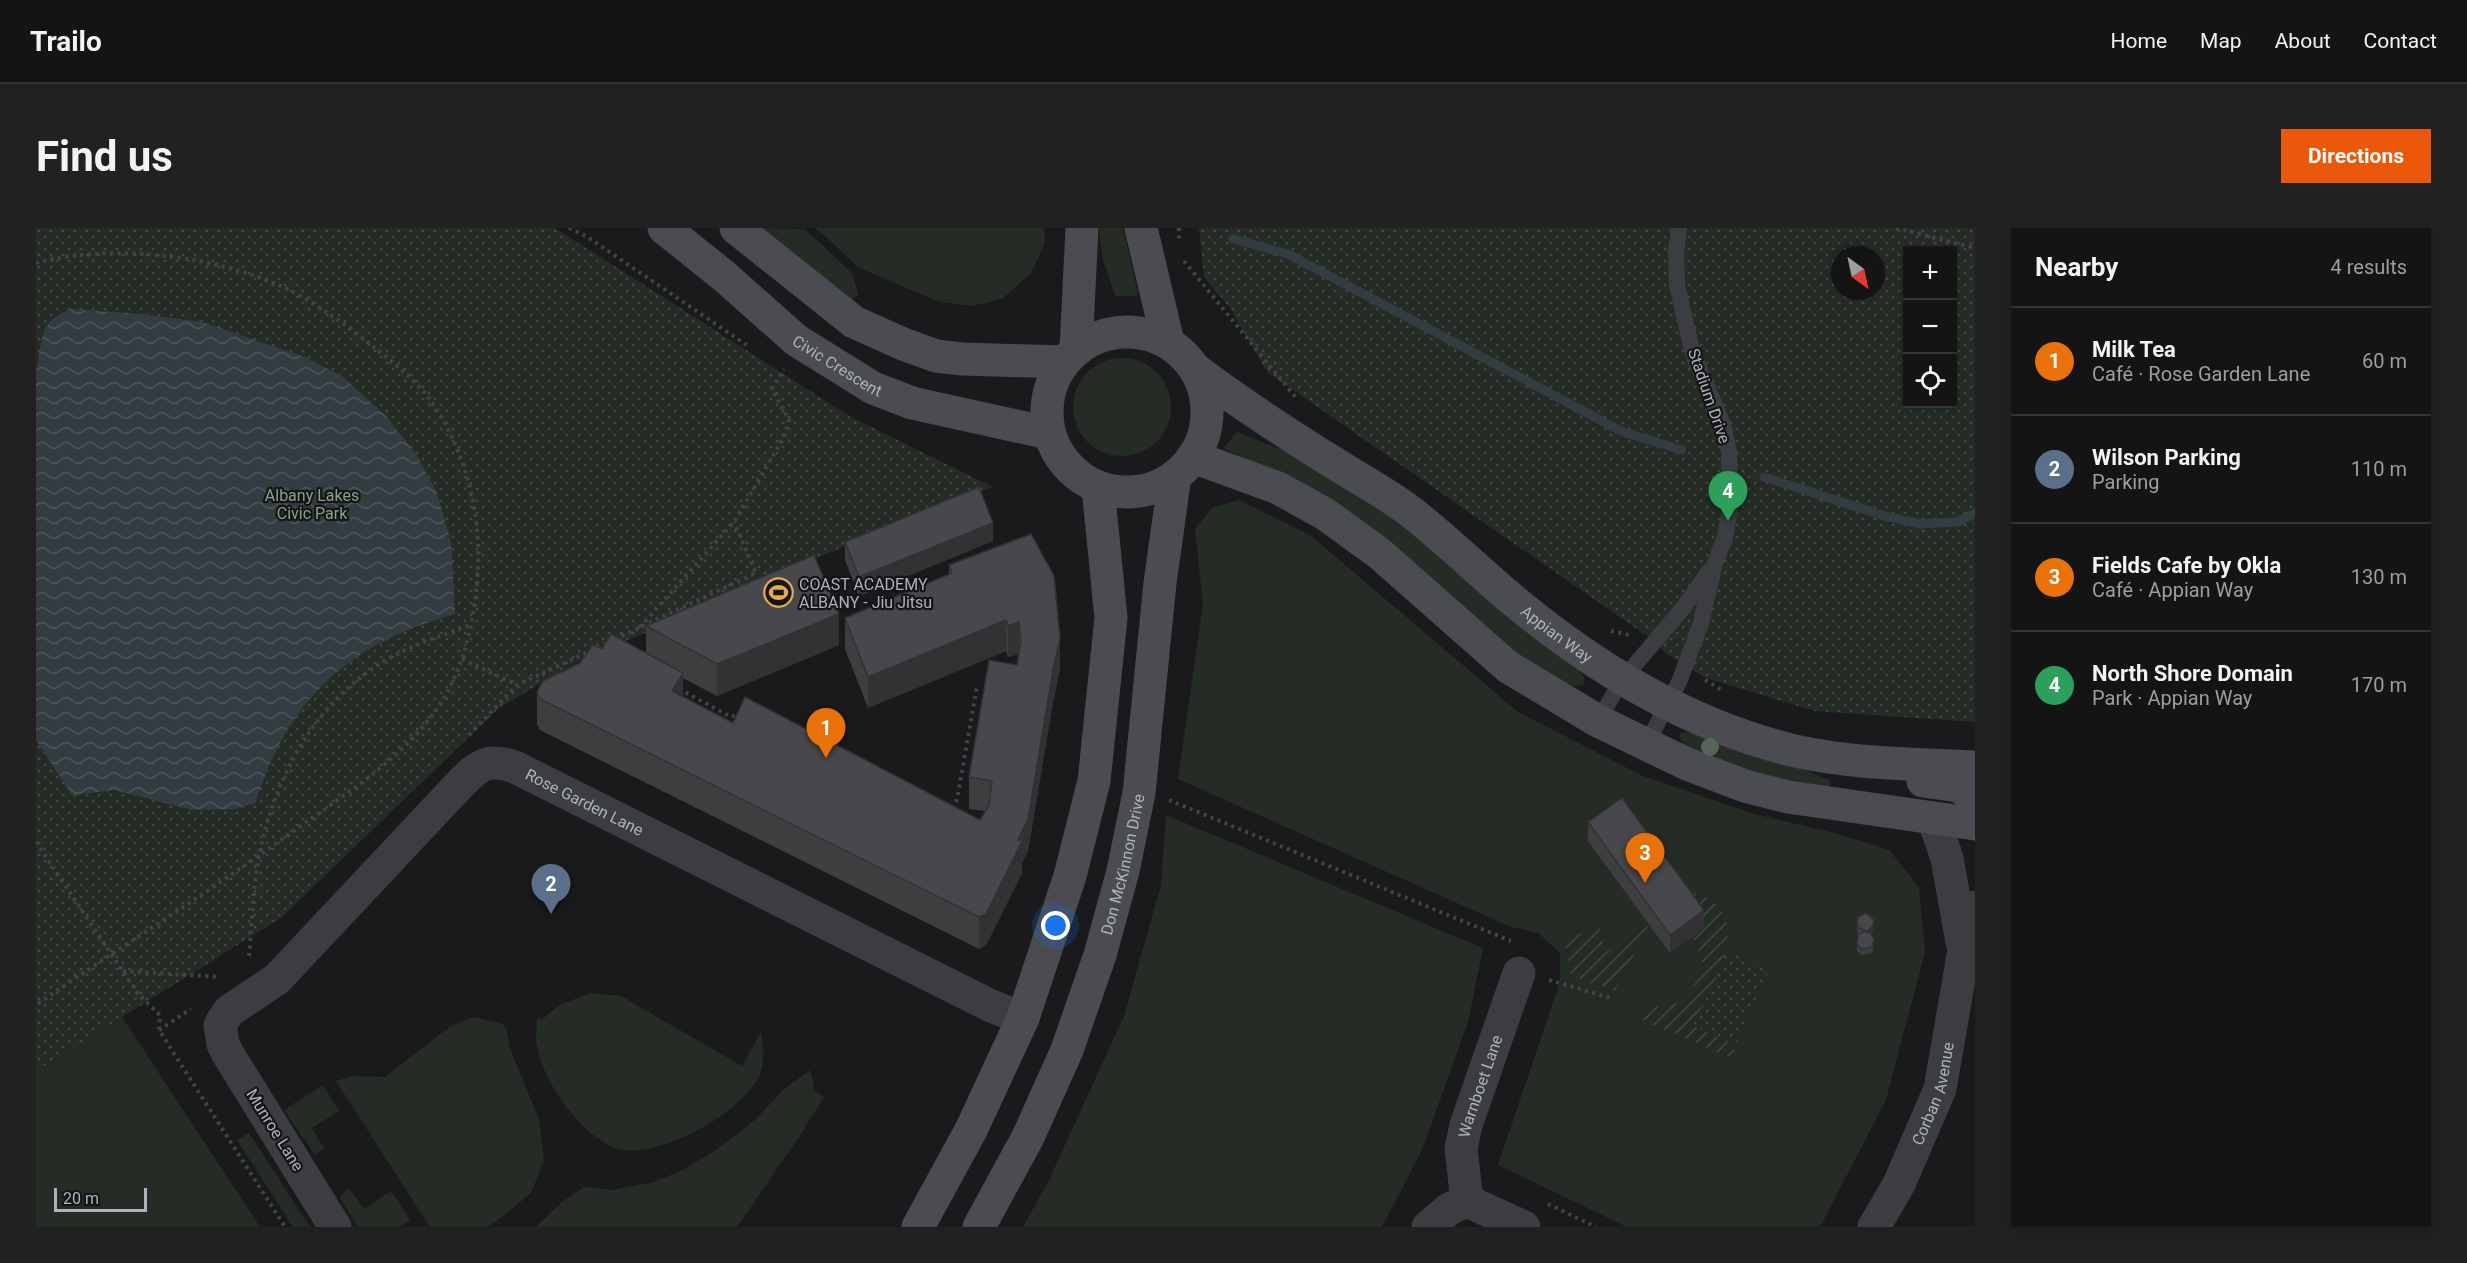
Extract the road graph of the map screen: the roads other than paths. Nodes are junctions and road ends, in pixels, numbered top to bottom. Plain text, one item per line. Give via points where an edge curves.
1 (663, 228) edge
2 (736, 228) edge
3 (1082, 228) edge
4 (1141, 228) edge
5 (1679, 228) edge
6 (1168, 342) junction
7 (1070, 355) junction
8 (1196, 370) junction
9 (1048, 433) junction
10 (1184, 467) junction
11 (1098, 487) junction
12 (1715, 563) junction
13 (1622, 680) junction
14 (1668, 705) junction
15 (1598, 721) junction
16 (1646, 745) junction
17 (1890, 763) junction
18 (1975, 767) edge
19 (1975, 799) edge
20 (1933, 818) junction
21 (1975, 824) edge
22 (1975, 907) edge
23 (1964, 950) junction
24 (1519, 973) road end
25 (1023, 1018) junction
26 (219, 1030) joint
27 (1467, 1201) junction
28 (335, 1227) edge
29 (918, 1227) edge
30 (979, 1227) edge
31 (1428, 1227) edge
32 (1524, 1227) edge
33 (1874, 1227) edge

1 - 9 main road, Civic Crescent via 796,340 873,388 912,403
2 - 7 main road via 854,322 886,338 936,356 962,359
3 - 7 main road
4 - 6 main road
5 - 12 lane, Stadium Drive via 1677,285 1684,321 1723,424 1729,452 1730,506 1725,538
6 - 7 main road via 1145,333 1121,331 1097,337
6 - 8 main road
7 - 9 main road via 1047,396
8 - 10 main road via 1205,391 1208,414 1203,437
8 - 13 main road, Appian Way via 1247,409 1409,510 1514,601
9 - 11 main road via 1059,456 1076,475
10 - 11 main road via 1158,486 1138,491
10 - 15 main road via 1278,488 1325,514 1380,554 1508,667
10 - 30 main road, Don McKinnon Drive via 1160,583 1139,792 1100,955 1067,1050 1028,1137
11 - 25 main road via 1111,618 1094,781 1070,876
12 - 13 lane, Stadium Drive via 1684,607
12 - 14 lane, Stadium Drive via 1701,623
13 - 14 main road, Appian Way
13 - 15 lane, Stadium Drive
14 - 16 lane, Stadium Drive
14 - 17 main road, Appian Way via 1796,751
15 - 16 main road
16 - 20 main road via 1745,786 1788,797
17 - 18 main road, Appian Way
17 - 19 main road via 1920,780 1959,786
20 - 21 main road
20 - 23 street, Corban Avenue via 1947,858
22 - 23 street, Corban Avenue
23 - 33 street, Corban Avenue via 1940,1089 1899,1184
24 - 27 street, Warnboet Lane via 1466,1125 1461,1149
25 - 26 street, Rose Garden Lane via 991,1006 515,767 494,762 485,764 462,782 277,979 224,1015
25 - 29 main road via 971,1130
26 - 28 street, Munroe Lane via 228,1054
27 - 31 street via 1449,1209
27 - 32 street

